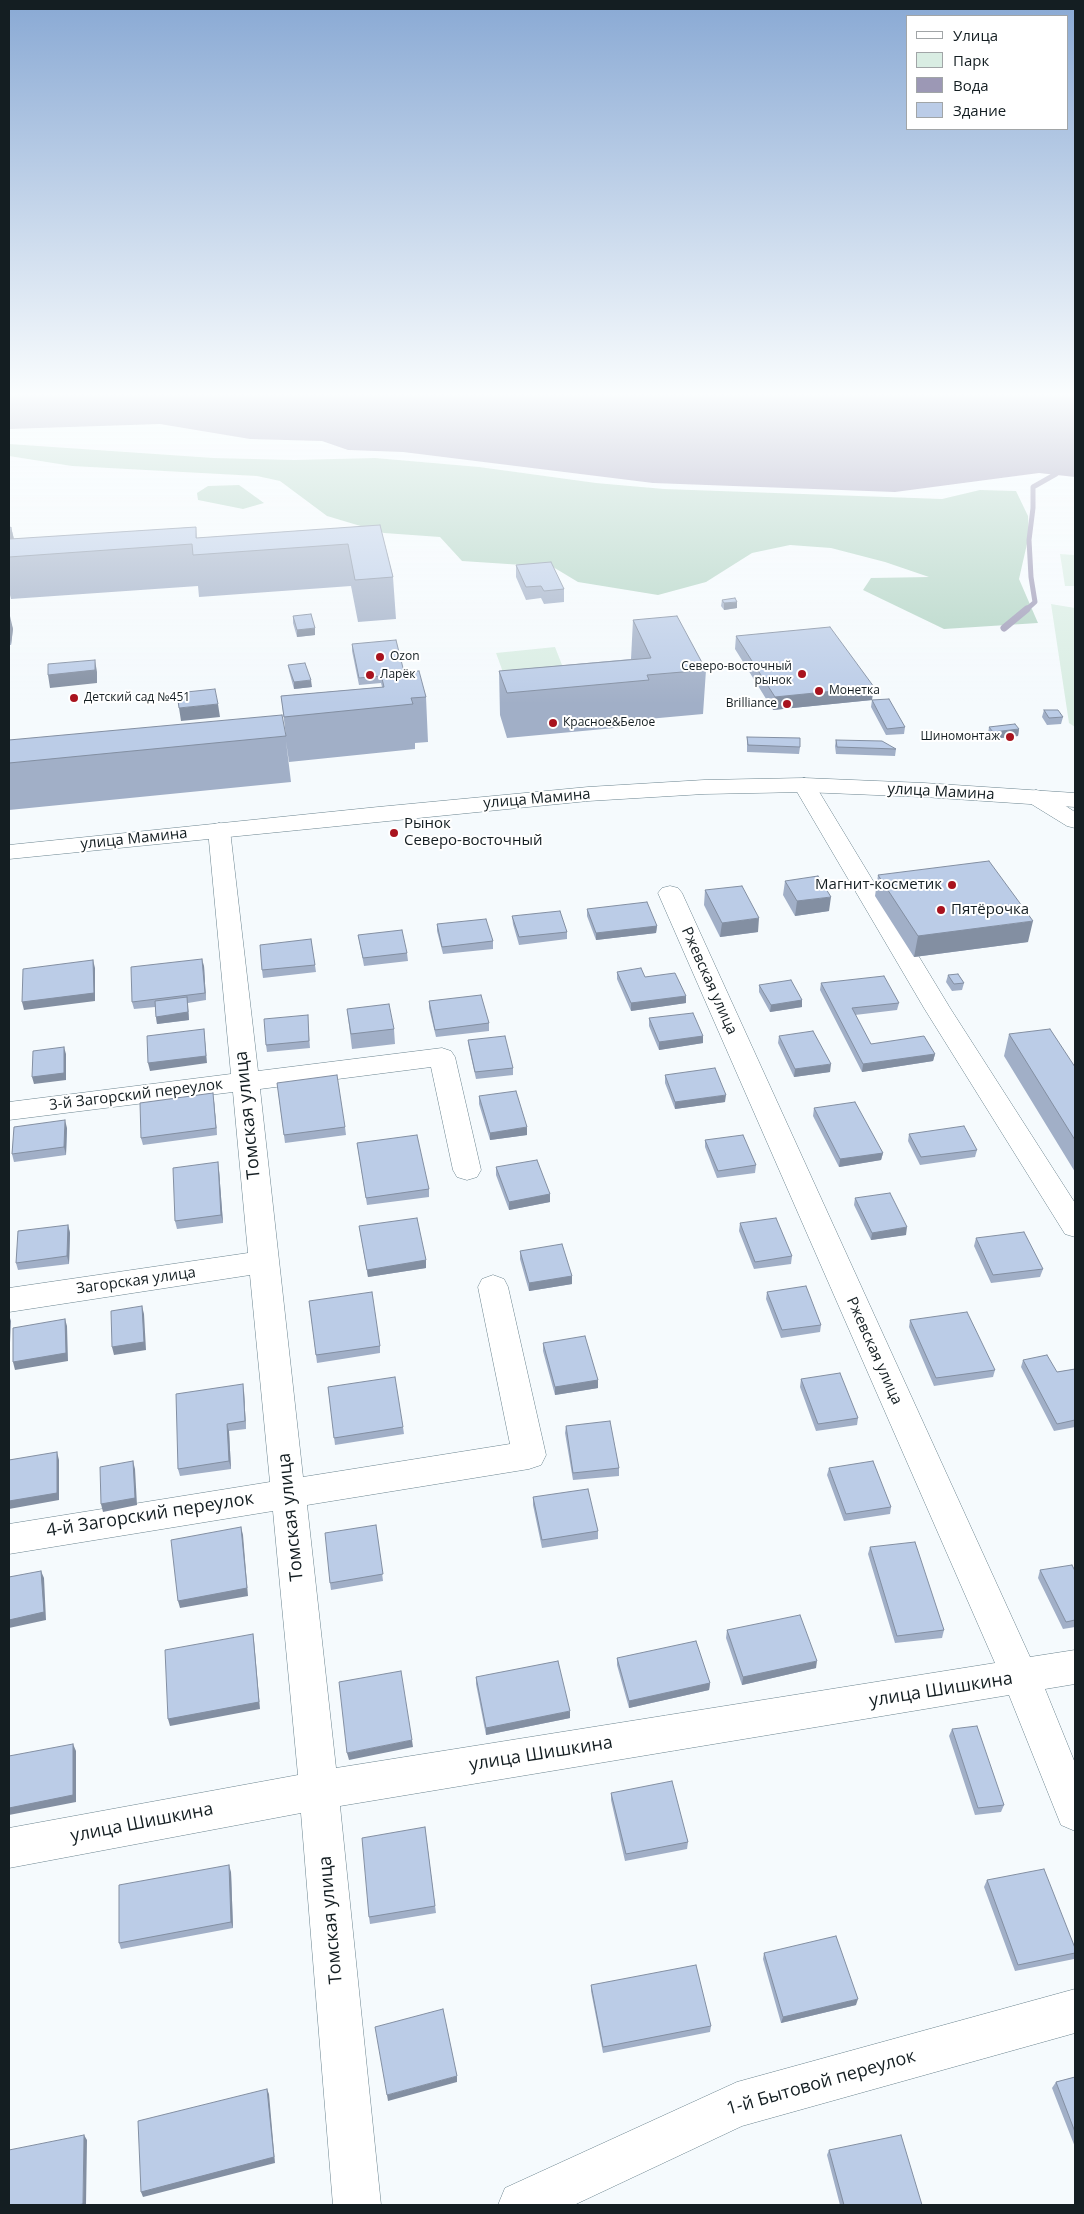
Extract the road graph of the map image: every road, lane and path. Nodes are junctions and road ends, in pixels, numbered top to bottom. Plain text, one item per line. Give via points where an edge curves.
1 (804, 785) junction
2 (1036, 797) junction
3 (1075, 800) edge
4 (1075, 821) edge
5 (219, 830) junction
6 (9, 852) edge
7 (670, 893) dead end
8 (245, 1081) junction
9 (9, 1111) edge
10 (467, 1170) dead end
11 (1075, 1226) edge
12 (264, 1262) junction
13 (493, 1287) dead end
14 (9, 1300) edge
15 (288, 1492) junction
16 (9, 1539) edge
17 (1075, 1668) edge
18 (1021, 1678) junction
19 (319, 1790) junction
20 (1075, 1811) edge
21 (9, 1848) edge
22 (1075, 2011) edge
23 (357, 2205) edge
24 (522, 2205) edge

1 - 2 street, улица Мамина
1 - 5 street, улица Мамина via 588,794
1 - 11 street via 937,1008
2 - 3 street, улица Мамина
2 - 4 street
5 - 6 street, улица Мамина
5 - 8 street, Томская улица
7 - 18 street, Ржевская улица
8 - 9 street, 3-й Загорский переулок
8 - 10 street, 3-й Загорский переулок via 442,1057
8 - 12 street, Томская улица
12 - 14 street, Загорская улица
12 - 15 street, Томская улица
13 - 15 street, 4-й Загорский переулок via 529,1454
15 - 16 street, 4-й Загорский переулок
15 - 19 street, Томская улица
17 - 18 street, улица Шишкина
18 - 19 street, улица Шишкина
18 - 20 street, Ржевская улица
19 - 21 street, улица Шишкина
19 - 23 street, Томская улица
22 - 24 street, 1-й Бытовой переулок via 737,2105

